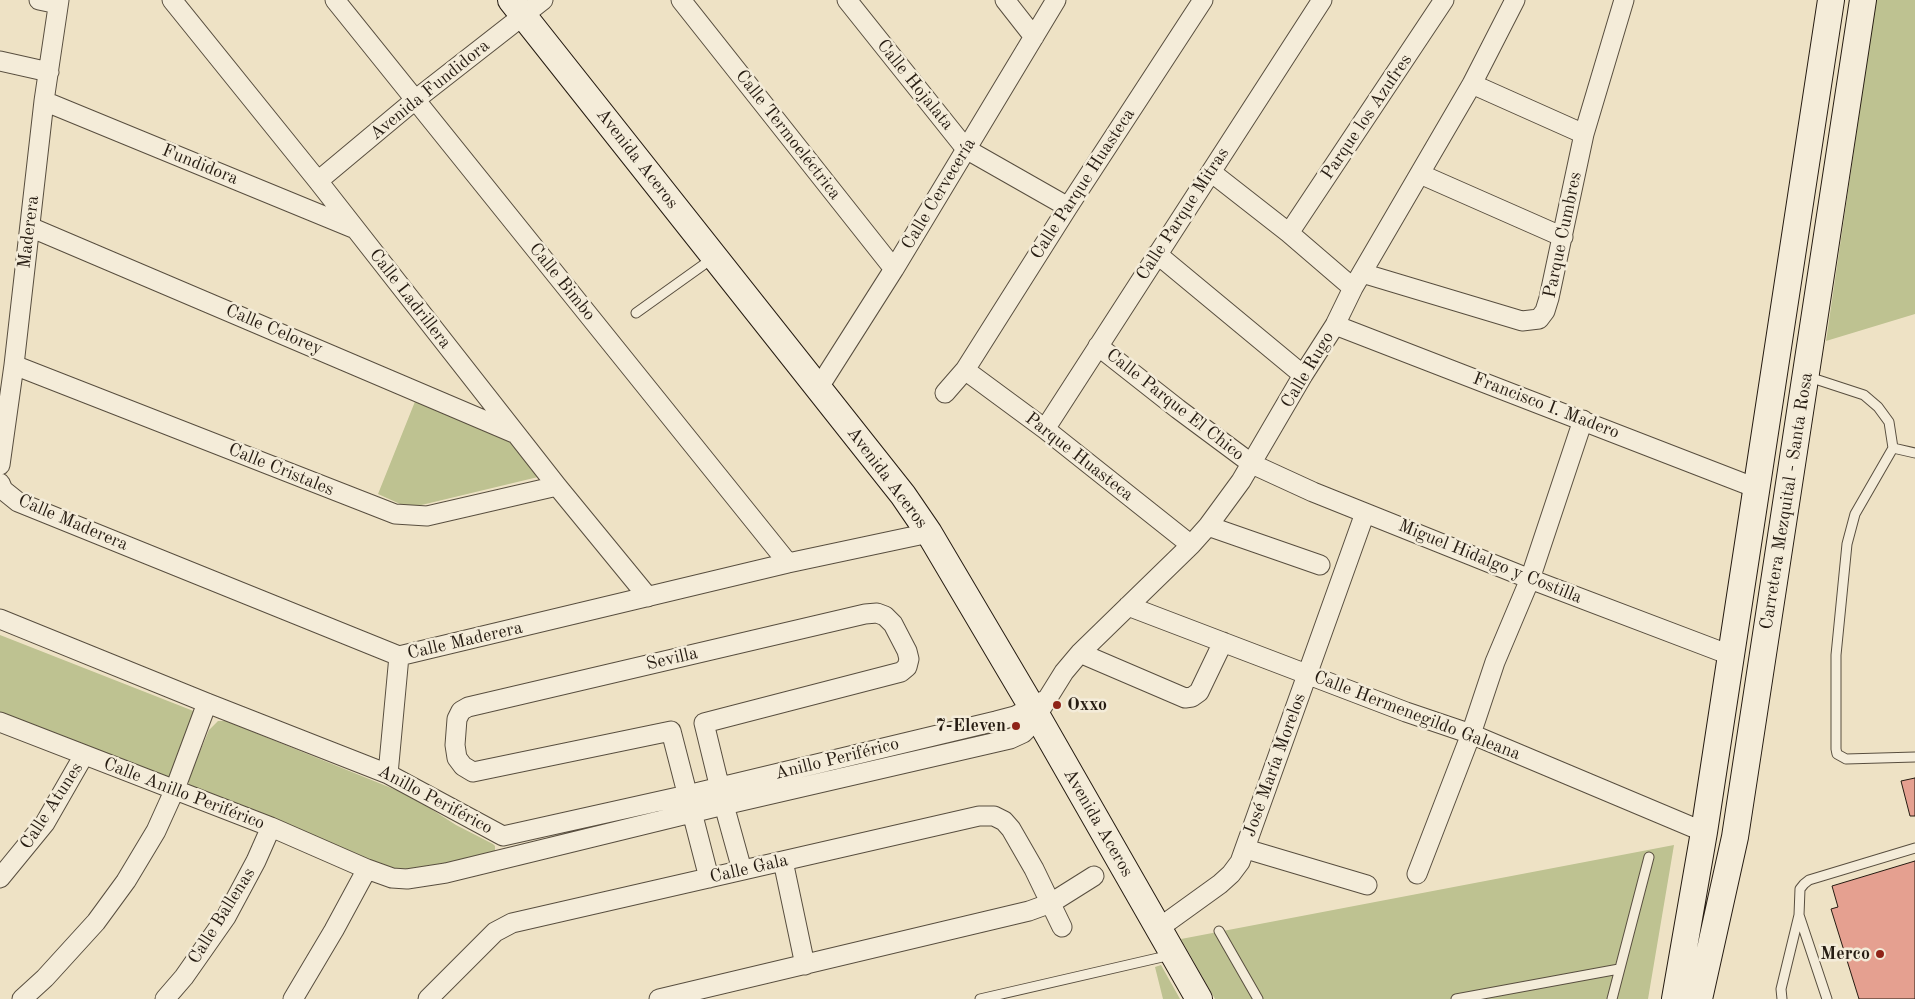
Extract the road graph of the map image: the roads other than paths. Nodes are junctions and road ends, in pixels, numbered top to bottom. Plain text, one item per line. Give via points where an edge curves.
1 (39, 0) edge
2 (172, 0) edge
3 (335, 0) edge
4 (681, 0) edge
5 (846, 0) edge
6 (1005, 0) edge
7 (1056, 0) edge
8 (1203, 0) edge
9 (1322, 0) edge
10 (1444, 0) edge
11 (1515, 0) edge
12 (1624, 0) edge
13 (1831, 0) edge
14 (1863, 0) edge
15 (58, 2) edge
16 (526, 5) edge
17 (1034, 37) junction
18 (0, 62) edge
19 (49, 72) junction
20 (1472, 84) junction
21 (416, 100) junction
22 (44, 101) junction
23 (1584, 134) junction
24 (966, 149) junction
25 (1211, 172) junction
26 (1420, 174) junction
27 (318, 181) junction
28 (1068, 208) junction
29 (30, 227) junction
30 (354, 229) junction
31 (1289, 233) junction
32 (1563, 237) junction
33 (1157, 254) junction
34 (715, 256) junction
35 (894, 269) junction
36 (1358, 280) junction
37 (636, 313) dead end
38 (1335, 326) junction
39 (1098, 346) junction
40 (14, 365) junction
41 (966, 370) junction
42 (1303, 376) junction
43 (1806, 376) junction
44 (819, 387) junction
45 (945, 393) dead end
46 (1583, 420) junction
47 (1045, 429) junction
48 (517, 434) junction
49 (1893, 448) junction
50 (1915, 453) edge
51 (1252, 464) junction
52 (0, 465) edge
53 (0, 483) edge
54 (557, 486) junction
55 (1756, 488) junction
56 (1365, 513) junction
57 (1208, 526) junction
58 (929, 533) junction
59 (1191, 545) junction
60 (788, 563) junction
61 (1320, 565) dead end
62 (1530, 579) junction
63 (648, 597) junction
64 (1128, 606) junction
65 (0, 618) edge
66 (1223, 642) junction
67 (1080, 653) junction
68 (1730, 655) junction
69 (399, 656) junction
70 (1308, 674) junction
71 (207, 703) junction
72 (1037, 707) junction
73 (0, 722) edge
74 (1471, 734) junction
75 (935, 735) junction
76 (940, 754) junction
77 (84, 755) junction
78 (1915, 757) edge
79 (388, 774) junction
80 (175, 789) junction
81 (722, 796) junction
82 (689, 804) junction
83 (271, 827) junction
84 (1704, 832) junction
85 (503, 836) junction
86 (1915, 848) edge
87 (1246, 849) junction
88 (505, 857) junction
89 (1649, 857) dead end
90 (783, 861) junction
91 (367, 869) junction
92 (742, 870) junction
93 (1417, 874) dead end
94 (1094, 876) dead end
95 (0, 878) edge
96 (709, 878) junction
97 (1367, 885) dead end
98 (1051, 903) junction
99 (1799, 915) junction
100 (1062, 927) dead end
101 (1159, 928) junction
102 (1219, 931) dead end
103 (1173, 954) junction
104 (805, 964) junction
105 (1620, 969) junction
106 (22, 999) edge
107 (165, 999) edge
108 (293, 999) edge
109 (428, 999) edge
110 (659, 999) edge
111 (980, 999) edge
112 (1199, 999) edge
113 (1258, 999) edge
114 (1456, 999) edge
115 (1612, 999) edge
116 (1675, 999) edge
117 (1699, 999) edge
118 (1782, 999) edge
119 (1827, 999) edge

1 - 15 street
2 - 27 street, Calle Ladrillera
3 - 21 street, Calle Bimbo
4 - 35 street, Calle Termoeléctrica
5 - 24 street, Calle Hojalata
6 - 17 street
7 - 17 street, Calle Cervecería
8 - 28 street, Calle Parque Huasteca
9 - 25 street, Calle Parque Mitras
10 - 31 street, Parque los Azufres
11 - 20 street, Calle Rugo
12 - 23 street, Parque Cumbres
13 - 55 main road, Carretera Mezquital - Santa Rosa
14 - 43 main road, Carretera Mezquital - Santa Rosa
15 - 19 street, Maderera
16 - 21 street, Avenida Fundidora
16 - 34 main road, Avenida Aceros
17 - 24 street, Calle Cervecería
18 - 19 street
19 - 22 street, Maderera
20 - 23 street
20 - 26 street, Calle Rugo
21 - 27 street, Avenida Fundidora
21 - 60 street, Calle Bimbo
22 - 29 street, Maderera
22 - 30 street, Fundidora
23 - 32 street, Parque Cumbres
24 - 28 street, Calle Hojalata
24 - 35 street, Calle Cervecería
25 - 31 street
25 - 33 street, Calle Parque Mitras
26 - 32 street
26 - 36 street, Calle Rugo
27 - 30 street, Calle Ladrillera
28 - 41 street, Calle Parque Huasteca
29 - 40 street, Maderera
29 - 48 street, Calle Celorey
30 - 48 street, Calle Ladrillera
31 - 36 street
32 - 36 street, Parque Cumbres via 1545,311 1539,319 1522,320
33 - 39 street, Calle Parque Mitras
33 - 42 street
34 - 37 lane
34 - 44 main road, Avenida Aceros
35 - 44 street, Calle Cervecería
36 - 38 street, Calle Rugo
38 - 42 street, Calle Rugo
38 - 46 street, Francisco I. Madero
39 - 47 street, Calle Parque Mitras
39 - 51 street, Calle Parque El Chico
40 - 52 street, Maderera
40 - 54 street, Calle Cristales via 395,514 427,516
41 - 45 street, Calle Parque Huasteca
41 - 47 street, Parque Huasteca
42 - 51 street, Calle Rugo
43 - 49 lane via 1864,395 1889,422
43 - 117 main road, Carretera Mezquital - Santa Rosa via 1735,838
44 - 58 main road, Avenida Aceros
46 - 55 street, Francisco I. Madero
46 - 62 street
47 - 59 street, Parque Huasteca
48 - 54 street, Calle Ladrillera
49 - 50 lane
49 - 78 lane via 1855,514 1847,544 1836,654 1836,749 1837,754 1846,759
51 - 56 street, Miguel Hidalgo y Costilla
51 - 57 street, Calle Rugo
53 - 69 street, Calle Maderera via 3,490 18,502
54 - 63 street, Calle Ladrillera
55 - 68 main road, Carretera Mezquital - Santa Rosa
56 - 62 street, Miguel Hidalgo y Costilla
56 - 70 street, José María Morelos
57 - 59 street, Calle Rugo
57 - 61 street
58 - 60 street, Calle Maderera
58 - 72 main road, Avenida Aceros
59 - 64 street, Calle Rugo
60 - 63 street, Calle Maderera
62 - 68 street, Miguel Hidalgo y Costilla
62 - 74 street via 1495,662
63 - 69 street, Calle Maderera
64 - 66 street, Calle Hermenegildo Galeana
64 - 67 street, Calle Rugo
65 - 71 street, Anillo Periférico
66 - 67 street via 1199,692 1185,698
66 - 70 street, Calle Hermenegildo Galeana
67 - 72 street, Calle Rugo
68 - 84 main road, Carretera Mezquital - Santa Rosa
69 - 79 street
70 - 74 street, Calle Hermenegildo Galeana
70 - 87 street, José María Morelos
71 - 79 street, Anillo Periférico
71 - 80 street
72 - 75 street, Anillo Periférico via 1015,716
72 - 76 street, Anillo Periférico via 1031,724 1023,733 1010,739
72 - 101 main road, Avenida Aceros
73 - 77 street, Calle Anillo Periférico
74 - 84 street, Calle Hermenegildo Galeana
74 - 93 street
75 - 76 street
75 - 81 street, Anillo Periférico
76 - 81 street, Anillo Periférico
77 - 80 street, Calle Anillo Periférico
77 - 95 street, Calle Atunes via 45,823
79 - 85 street, Anillo Periférico
80 - 83 street, Calle Anillo Periférico
80 - 106 street via 156,831 126,881 96,922
81 - 82 street, Anillo Periférico
81 - 82 street, Sevilla via 704,723 901,672 907,667 907,651 893,624 885,616 866,614 468,707 457,719 457,758 473,772 671,732
81 - 92 street
82 - 85 street, Anillo Periférico
82 - 88 street, Anillo Periférico
82 - 96 street
83 - 91 street, Calle Anillo Periférico
83 - 107 street, Calle Ballenas via 226,917
84 - 116 main road, Carretera Mezquital - Santa Rosa
85 - 88 street
86 - 99 lane via 1809,880 1800,889
87 - 97 street
87 - 101 street, José María Morelos via 1240,862 1220,884
88 - 91 street, Anillo Periférico via 446,873 407,879 392,878
89 - 105 lane
90 - 92 street, Calle Gala
90 - 98 street, Calle Gala via 979,816 994,816 1011,829
90 - 104 street
91 - 108 street
92 - 96 street, Calle Gala
94 - 98 street
96 - 109 street, Calle Gala via 512,924 495,932
98 - 100 street, Calle Gala
98 - 104 street
99 - 118 lane via 1781,989
99 - 119 lane
101 - 103 main road, Avenida Aceros
102 - 113 lane
103 - 111 lane
103 - 112 main road, Avenida Aceros
104 - 110 street
105 - 114 lane
105 - 115 lane

